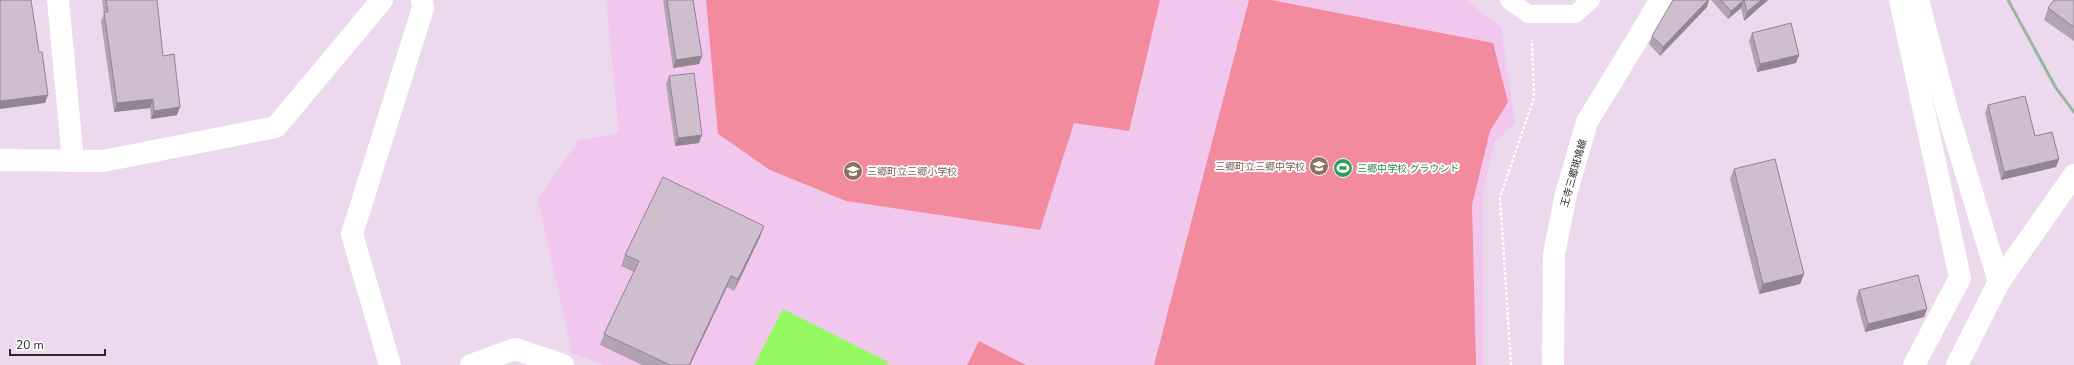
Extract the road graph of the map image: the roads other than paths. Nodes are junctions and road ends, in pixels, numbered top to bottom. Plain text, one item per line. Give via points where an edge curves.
1 (58, 0) edge
2 (382, 0) edge
3 (422, 0) edge
4 (1509, 0) edge
5 (1591, 0) edge
6 (1661, 0) edge
7 (1900, 0) edge
8 (1918, 0) edge
9 (0, 160) edge
10 (73, 160) junction
11 (2074, 176) edge
12 (1999, 282) junction
13 (390, 365) edge
14 (471, 365) edge
15 (563, 365) edge
16 (1553, 365) edge
17 (1914, 365) edge
18 (1957, 365) edge

1 - 10 street
2 - 10 street via 276,127 104,160
3 - 13 street via 423,8 352,234
4 - 5 lane via 1528,14 1575,14
6 - 16 street, 王寺三郷斑鳩線 via 1587,122 1566,194 1554,254
7 - 17 street via 1960,278
8 - 12 street via 1947,110
9 - 10 street
11 - 12 street
12 - 18 street
14 - 15 street via 515,349

